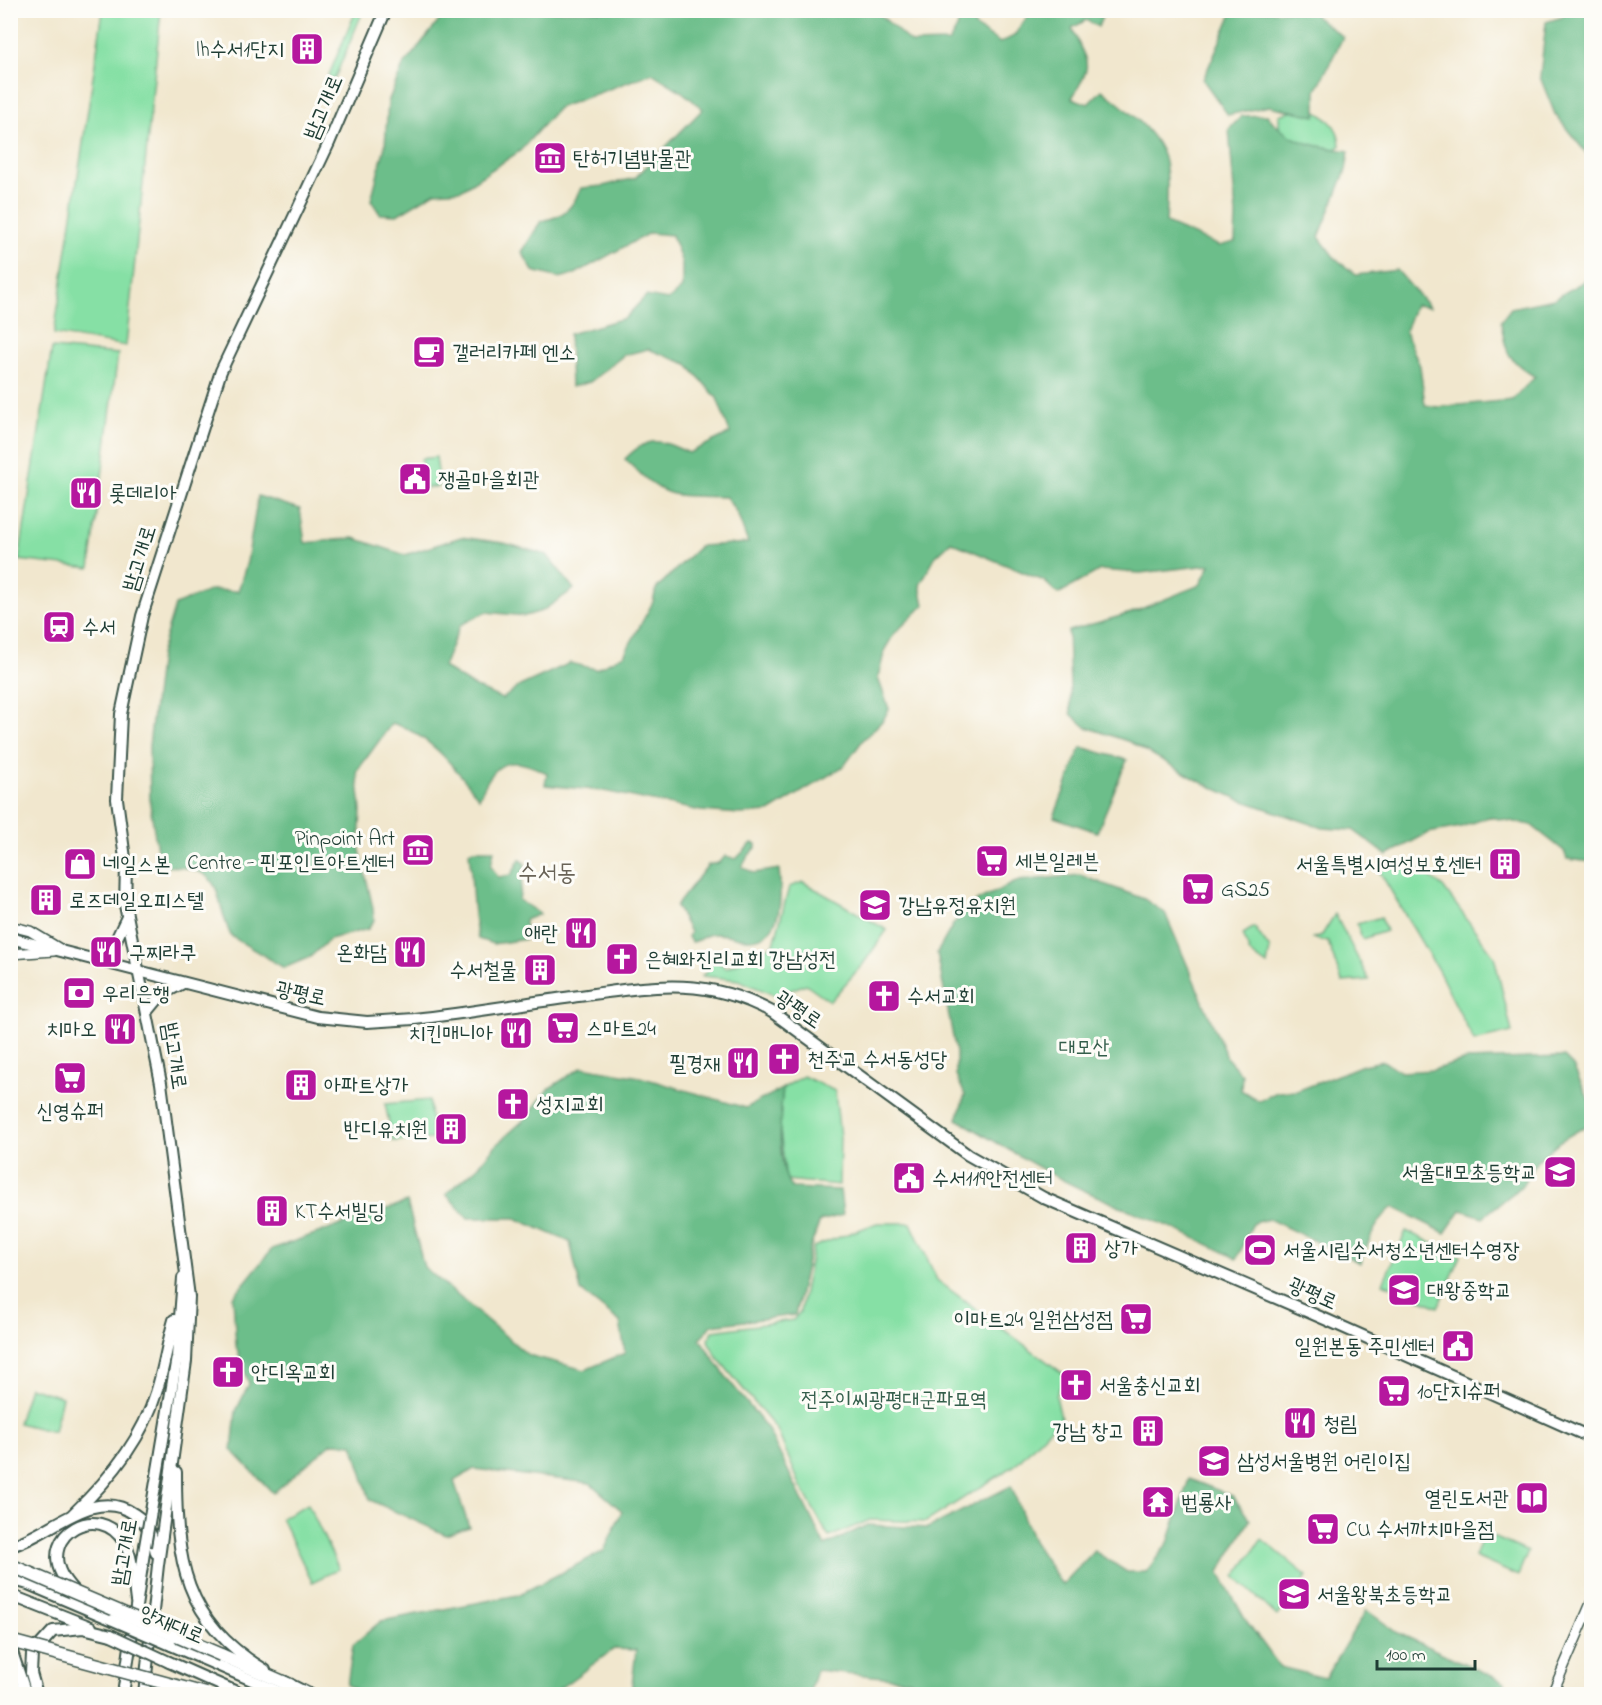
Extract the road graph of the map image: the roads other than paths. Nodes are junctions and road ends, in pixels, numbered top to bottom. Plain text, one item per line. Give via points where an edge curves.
1 (386, 10) edge
2 (127, 917) junction
3 (10, 926) edge
4 (10, 938) edge
5 (62, 950) junction
6 (10, 954) edge
7 (91, 958) junction
8 (138, 971) junction
9 (183, 983) junction
10 (148, 1011) junction
11 (185, 1260) junction
12 (180, 1303) junction
13 (176, 1430) junction
14 (1592, 1438) edge
15 (73, 1514) junction
16 (10, 1546) edge
17 (10, 1565) edge
18 (158, 1565) junction
19 (10, 1579) edge
20 (10, 1595) edge
21 (136, 1601) junction
22 (1592, 1601) edge
23 (92, 1609) junction
24 (111, 1635) junction
25 (10, 1641) edge
26 (10, 1646) edge
27 (287, 1690) edge
28 (26, 1695) edge
29 (37, 1695) edge
30 (123, 1695) edge
31 (144, 1695) edge
32 (206, 1695) edge
33 (241, 1695) edge
34 (309, 1695) edge
35 (1552, 1695) edge

1 - 2 main road, 밤고개로 via 329,143 221,371 142,616 125,688 117,772
2 - 7 main road via 115,942
2 - 8 main road, 밤고개로
3 - 5 main road via 30,931
4 - 5 main road, 광평로
5 - 6 main road
5 - 7 main road, 광평로
7 - 8 main road, 광평로
8 - 9 main road, 광평로
8 - 10 main road, 밤고개로
9 - 10 main road via 162,994
9 - 14 main road, 광평로 via 318,1017 368,1022 434,1017 646,986 704,987 735,995 772,1012 968,1155 1044,1198
10 - 11 main road, 밤고개로
11 - 12 main road, 밤고개로
11 - 13 main road, 밤고개로 via 189,1330
12 - 15 main road via 156,1394 142,1426 98,1490
12 - 21 main road, 밤고개로, bridge via 177,1357
13 - 18 main road, 밤고개로
13 - 27 main road via 178,1546 195,1599 233,1649
15 - 16 main road via 29,1541
15 - 18 main road via 103,1506 128,1510 143,1520 151,1533
17 - 27 highway, bridge via 221,1655
18 - 31 main road, 밤고개로
19 - 23 main road, 양재대로
20 - 24 main road, 양재대로
21 - 23 main road via 124,1542 104,1525 81,1524 62,1540 57,1555 60,1573
21 - 30 main road
22 - 35 main road
23 - 27 main road, 양재대로, bridge via 171,1646
24 - 29 main road via 83,1628 52,1631 32,1654 31,1672
24 - 33 main road, 양재대로, bridge
25 - 32 highway, bridge
26 - 28 main road
27 - 34 main road

